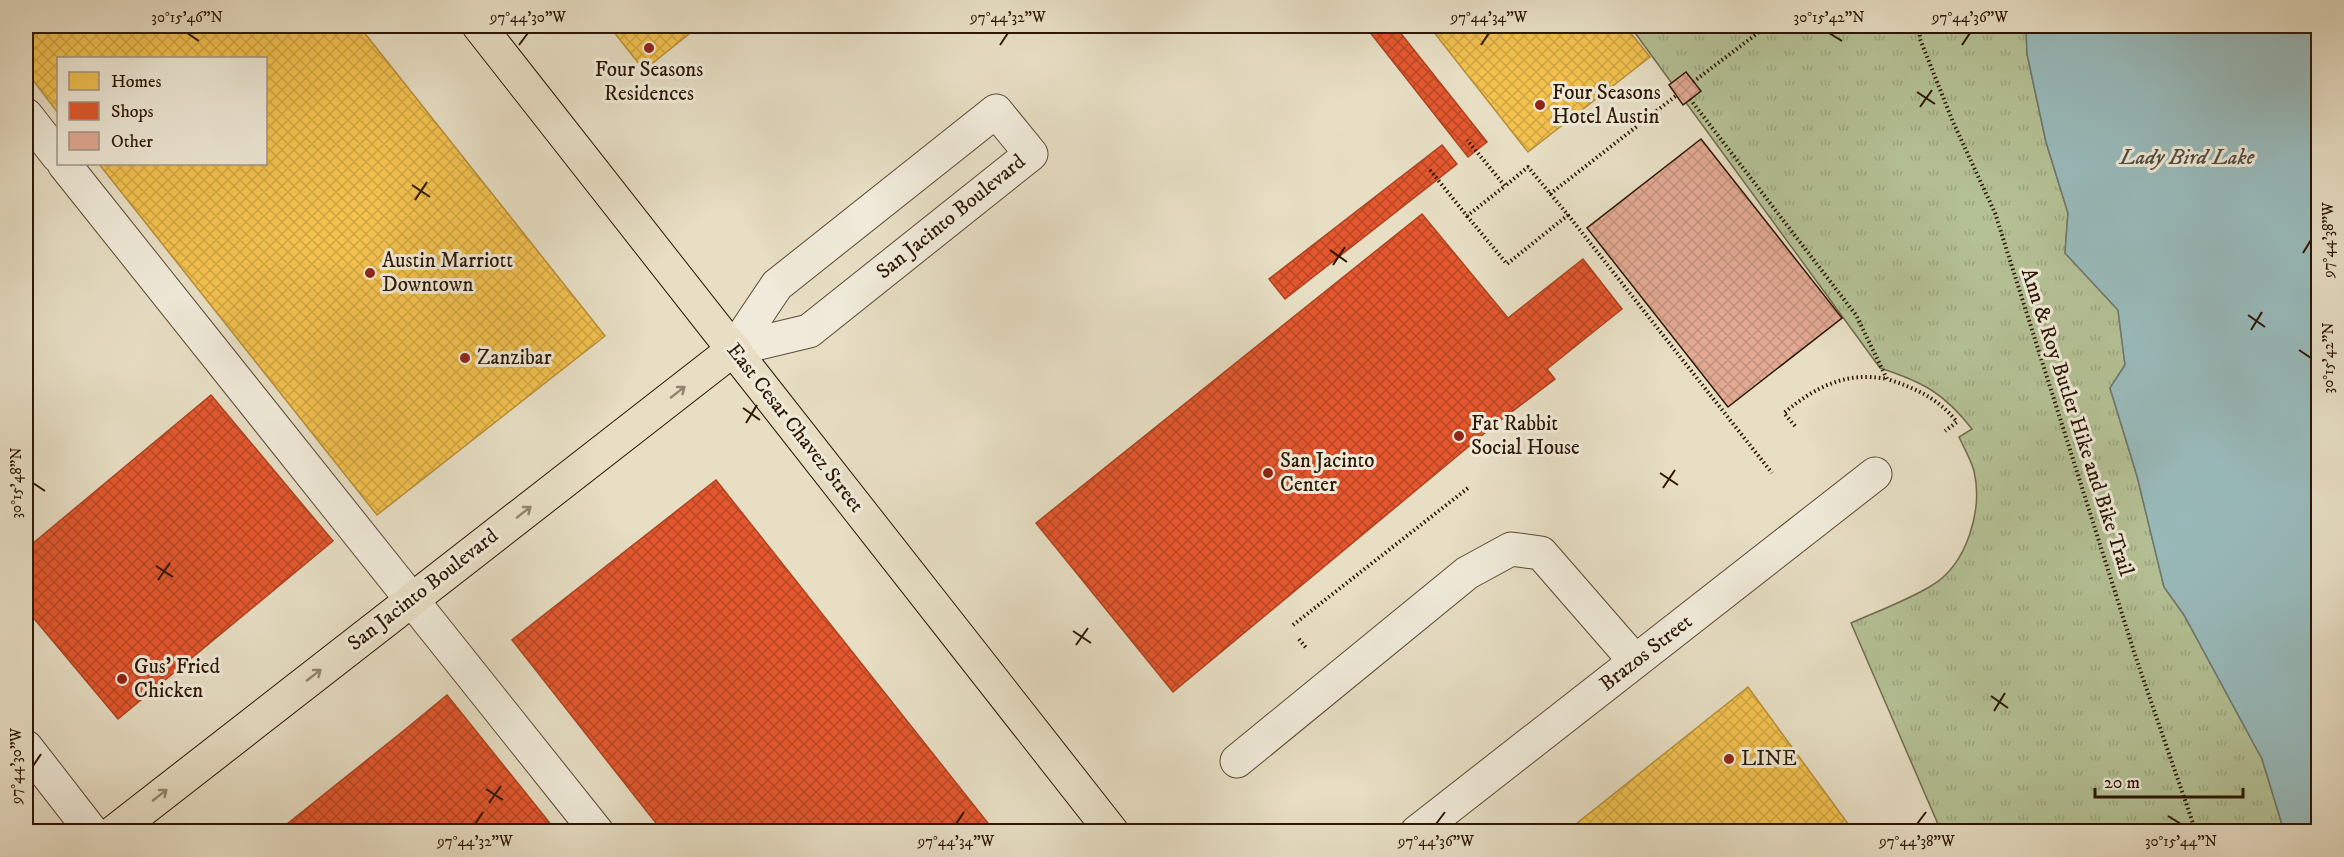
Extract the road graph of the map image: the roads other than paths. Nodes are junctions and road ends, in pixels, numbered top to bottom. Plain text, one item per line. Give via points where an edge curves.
1 (478, 26) edge
2 (26, 115) edge
3 (57, 155) edge
4 (65, 165) edge
5 (734, 349) junction
6 (1875, 474) dead end
7 (411, 599) junction
8 (1635, 661) junction
9 (26, 747) edge
10 (1237, 761) dead end
11 (92, 831) edge
12 (114, 831) edge
13 (597, 831) edge
14 (1112, 831) edge
15 (1417, 831) edge

1 - 5 main road, East Cesar Chavez Street
2 - 3 street
4 - 7 street
5 - 5 street, San Jacinto Boulevard via 777,285 996,111 1031,154 809,331
7 -> 5 main road, San Jacinto Boulevard
5 - 14 main road, East Cesar Chavez Street
6 - 8 street, Brazos Street
12 -> 7 main road, San Jacinto Boulevard
7 - 13 street
8 - 10 street via 1541,553 1511,549 1467,573
8 - 15 street, Brazos Street
9 - 11 street

